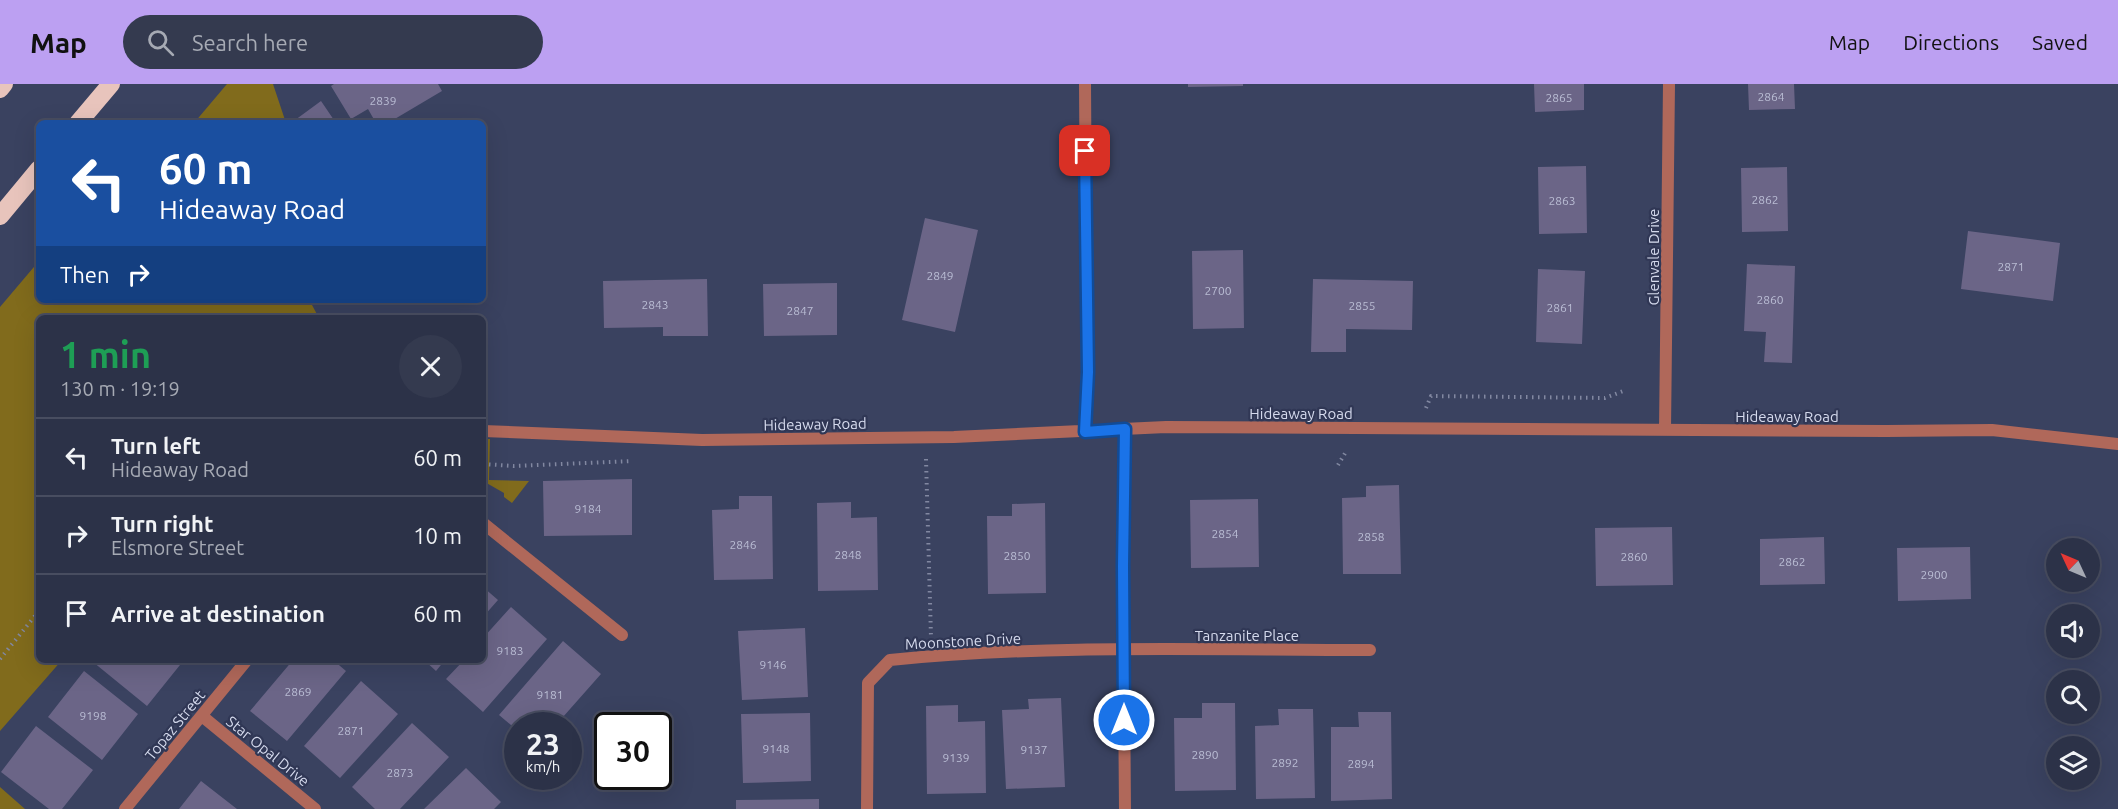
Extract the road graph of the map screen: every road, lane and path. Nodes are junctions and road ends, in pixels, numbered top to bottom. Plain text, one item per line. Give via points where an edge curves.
1 (4, 84) edge
2 (111, 84) edge
3 (1085, 84) edge
4 (1669, 84) edge
5 (0, 89) edge
6 (81, 120) edge
7 (36, 173) edge
8 (0, 216) edge
9 (1626, 390) dead end
10 (1417, 428) junction
11 (1125, 429) junction
12 (1665, 430) junction
13 (486, 431) edge
14 (1085, 432) junction
15 (925, 438) junction
16 (2118, 444) edge
17 (633, 461) dead end
18 (486, 464) edge
19 (486, 525) edge
20 (36, 615) edge
21 (622, 635) dead end
22 (1124, 649) junction
23 (1370, 650) dead end
24 (932, 656) junction
25 (0, 659) edge
26 (246, 663) edge
27 (202, 716) junction
28 (125, 809) edge
29 (315, 809) edge
30 (867, 809) edge
31 (1125, 809) edge

1 - 5 highway
2 - 6 highway
3 - 14 street
4 - 12 street, Glenvale Drive
7 - 8 highway
9 - 10 path via 1605,398 1431,396
10 - 11 street, Hideaway Road
10 - 12 street, Hideaway Road
11 - 14 street, Hideaway Road
11 - 22 street
12 - 16 street, Hideaway Road via 1992,430
13 - 15 street, Hideaway Road via 702,440
14 - 15 street, Hideaway Road
15 - 24 path
17 - 18 path
19 - 21 street
20 - 25 path
22 - 23 street, Tanzanite Place
22 - 24 street, Moonstone Drive
22 - 31 street
24 - 30 street, Moonstone Drive via 890,660 868,682
26 - 27 street, Topaz Street
27 - 28 street, Topaz Street
27 - 29 street, Star Opal Drive

